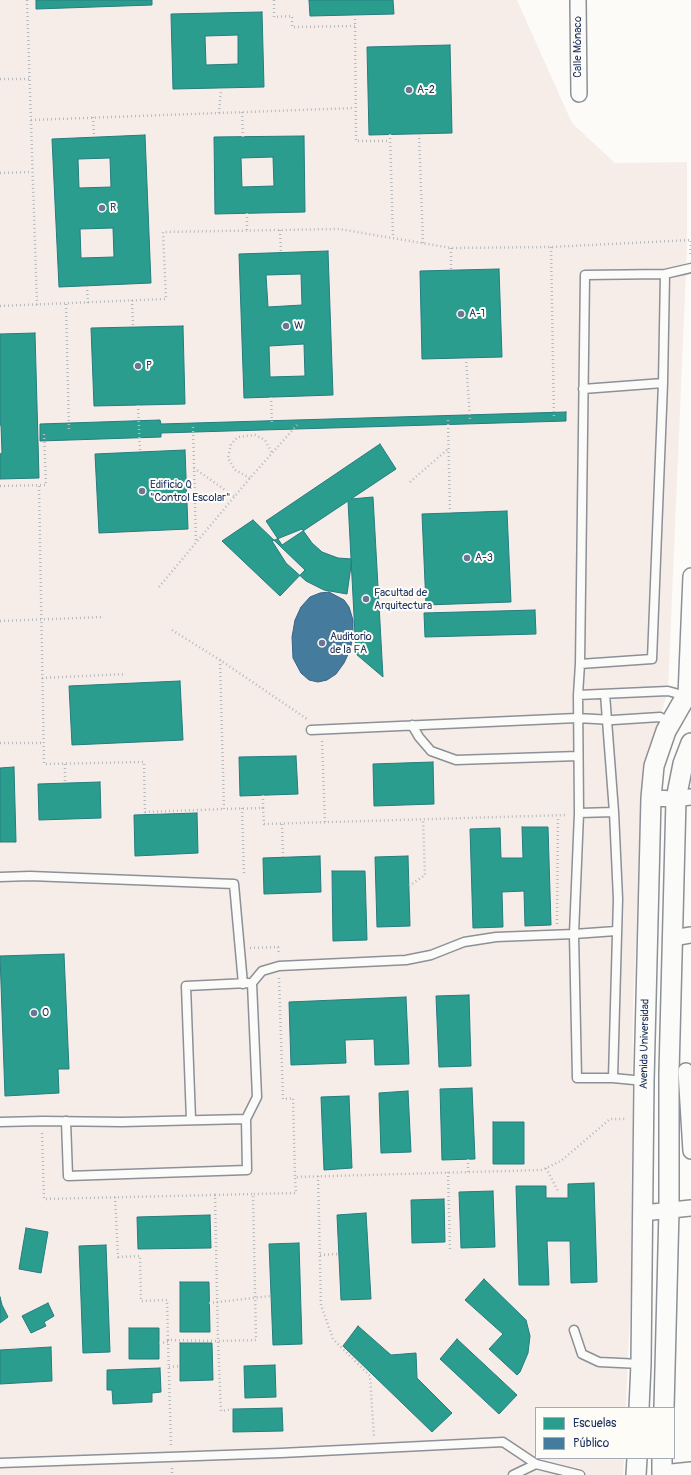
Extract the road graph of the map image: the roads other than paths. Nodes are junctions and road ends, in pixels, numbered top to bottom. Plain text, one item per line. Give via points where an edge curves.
1 (578, 0) edge
2 (578, 94) dead end
3 (690, 269) edge
4 (665, 274) junction
5 (663, 383) junction
6 (583, 389) junction
7 (691, 576) edge
8 (580, 664) junction
9 (688, 693) edge
10 (605, 694) junction
11 (578, 695) junction
12 (578, 718) junction
13 (607, 720) junction
14 (670, 723) junction
15 (412, 725) junction
16 (311, 730) dead end
17 (691, 744) edge
18 (578, 756) junction
19 (651, 798) junction
20 (684, 798) edge
21 (614, 812) junction
22 (579, 813) junction
23 (0, 877) edge
24 (616, 930) junction
25 (574, 934) junction
26 (682, 936) edge
27 (252, 983) junction
28 (243, 984) junction
29 (682, 1071) edge
30 (613, 1078) junction
31 (644, 1081) junction
32 (246, 1119) junction
33 (191, 1120) junction
34 (66, 1121) junction
35 (0, 1122) edge
36 (691, 1151) edge
37 (691, 1208) edge
38 (669, 1210) junction
39 (643, 1213) junction
40 (574, 1330) dead end
41 (642, 1364) junction
42 (639, 1407) edge
43 (664, 1407) edge
44 (637, 1459) edge
45 (0, 1463) edge
46 (536, 1464) junction
47 (662, 1469) edge
48 (691, 1470) edge
49 (513, 1475) edge
50 (580, 1475) edge
51 (636, 1475) edge

1 - 2 street, Calle Mónaco
3 - 4 lane
4 - 5 lane
4 - 6 lane via 585,275
5 - 6 lane
5 - 8 lane via 652,659
6 - 8 lane
7 - 9 street
8 - 11 lane
9 - 10 lane via 668,691
9 - 14 street, Avenida Universidad
10 - 11 lane
10 - 13 lane
11 - 12 lane
12 - 13 lane
12 - 15 lane
12 - 18 lane
13 - 14 lane via 660,717
13 - 21 lane
14 - 19 street, Avenida Universidad via 654,766
15 - 16 lane
15 - 18 lane via 419,738 431,751 456,760
17 - 20 street via 683,764
18 - 22 lane
19 - 20 street
19 - 31 street, Avenida Universidad
20 - 26 street
21 - 22 lane
21 - 24 lane via 618,899
22 - 25 lane
23 - 28 lane via 234,884
24 - 25 lane
24 - 30 lane
25 - 27 lane via 496,936 464,942 431,955 406,960 279,966 262,971
25 - 30 lane via 577,1078
26 - 29 street
27 - 28 lane
27 - 32 lane via 257,1097
28 - 33 lane via 186,986
29 - 36 street
29 - 38 street
30 - 31 lane
31 - 39 street, Avenida Universidad
32 - 33 lane
32 - 34 lane via 247,1170 68,1176
33 - 34 lane
34 - 35 lane
37 - 38 street
38 - 39 street
38 - 43 street
39 - 41 street, Avenida Universidad
40 - 41 lane via 582,1354 599,1362
41 - 42 street, Avenida Universidad
44 - 51 street
45 - 46 lane via 503,1442
46 - 49 lane
46 - 50 lane
47 - 48 street

